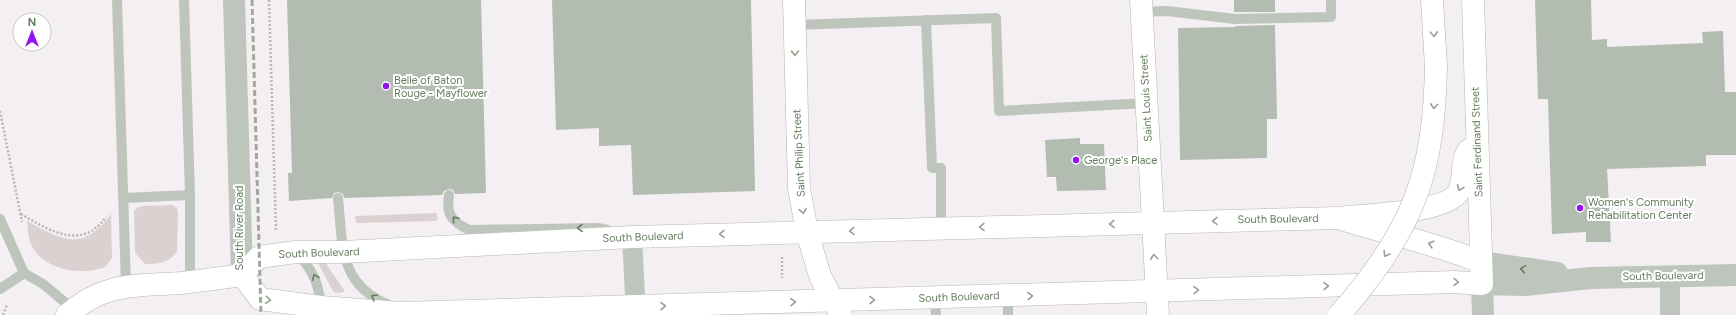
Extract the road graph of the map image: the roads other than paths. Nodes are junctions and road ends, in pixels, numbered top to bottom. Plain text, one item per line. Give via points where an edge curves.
1 (117, 0) edge
2 (184, 0) edge
3 (234, 0) edge
4 (794, 0) edge
5 (1330, 0) edge
6 (1432, 0) edge
7 (1473, 0) edge
8 (1141, 6) edge
9 (926, 20) junction
10 (794, 25) junction
11 (1147, 103) junction
12 (1477, 140) junction
13 (124, 195) junction
14 (190, 195) junction
15 (449, 195) dead end
16 (338, 198) dead end
17 (1338, 218) junction
18 (0, 219) edge
19 (1151, 223) junction
20 (941, 228) junction
21 (807, 232) junction
22 (632, 237) junction
23 (343, 252) junction
24 (286, 253) junction
25 (1481, 262) junction
26 (24, 273) junction
27 (242, 275) junction
28 (1736, 275) edge
29 (1670, 276) junction
30 (1590, 278) junction
31 (190, 282) junction
32 (1482, 284) junction
33 (126, 286) junction
34 (0, 289) edge
35 (1157, 292) junction
36 (1008, 306) edge
37 (936, 307) edge
38 (837, 308) edge
39 (321, 311) edge
40 (636, 311) edge
41 (70, 312) edge
42 (410, 313) junction
43 (1158, 315) edge
44 (1339, 315) edge
45 (1483, 315) edge
46 (1670, 315) edge

1 - 13 lane
2 - 14 lane
3 - 27 street, South River Road
4 - 10 main road, Saint Philip Street
5 - 8 lane via 1331,17 1235,19
6 -> 44 main road, bridge via 1436,67 1432,129 1422,176 1414,201 1383,259
7 - 12 main road, Saint Ferdinand Street
8 - 11 main road, Saint Louis Street
9 - 10 lane
9 - 11 lane via 996,18 999,111
9 - 20 lane via 932,168 941,168
10 -> 21 main road, Saint Philip Street via 799,188
11 - 19 main road, Saint Louis Street
12 -> 17 main road via 1464,156 1462,181 1454,198 1430,207
12 - 25 main road, Saint Ferdinand Street
13 - 14 lane
13 - 33 lane
14 - 31 lane
22 -> 15 lane via 598,228 469,230 460,226 447,208
16 - 23 lane
17 -> 19 main road, South Boulevard
25 -> 17 main road, South Boulevard via 1440,246
18 - 26 lane
19 -> 20 main road, South Boulevard
35 -> 19 main road, Saint Louis Street
20 -> 21 main road, South Boulevard
21 -> 22 main road, South Boulevard
21 - 38 main road, Saint Philip Street via 820,276
22 - 23 main road, South Boulevard
22 - 40 street
23 - 24 main road, South Boulevard
42 -> 23 lane via 385,303 358,284 349,271
24 - 27 main road, South Boulevard via 259,257
39 -> 24 lane via 318,286 311,269
30 -> 25 street, South Boulevard
25 - 32 main road, Saint Ferdinand Street
26 - 34 lane
26 - 41 lane via 43,284
27 - 31 main road, South River Road
27 -> 39 main road, South Boulevard via 260,299
28 - 29 street, South Boulevard
29 - 30 street, South Boulevard
29 - 46 street
30 - 32 street, South Boulevard via 1525,285
31 - 33 main road, South River Road
35 -> 32 main road, South Boulevard via 1454,282
32 - 45 street
33 - 41 main road, South River Road via 103,291 83,301
36 -> 35 main road, South Boulevard
35 - 43 main road, Saint Louis Street
36 - 37 main road, South Boulevard
38 -> 37 main road, South Boulevard
40 -> 38 main road, South Boulevard
39 - 42 main road, South Boulevard
40 - 42 main road, South Boulevard

